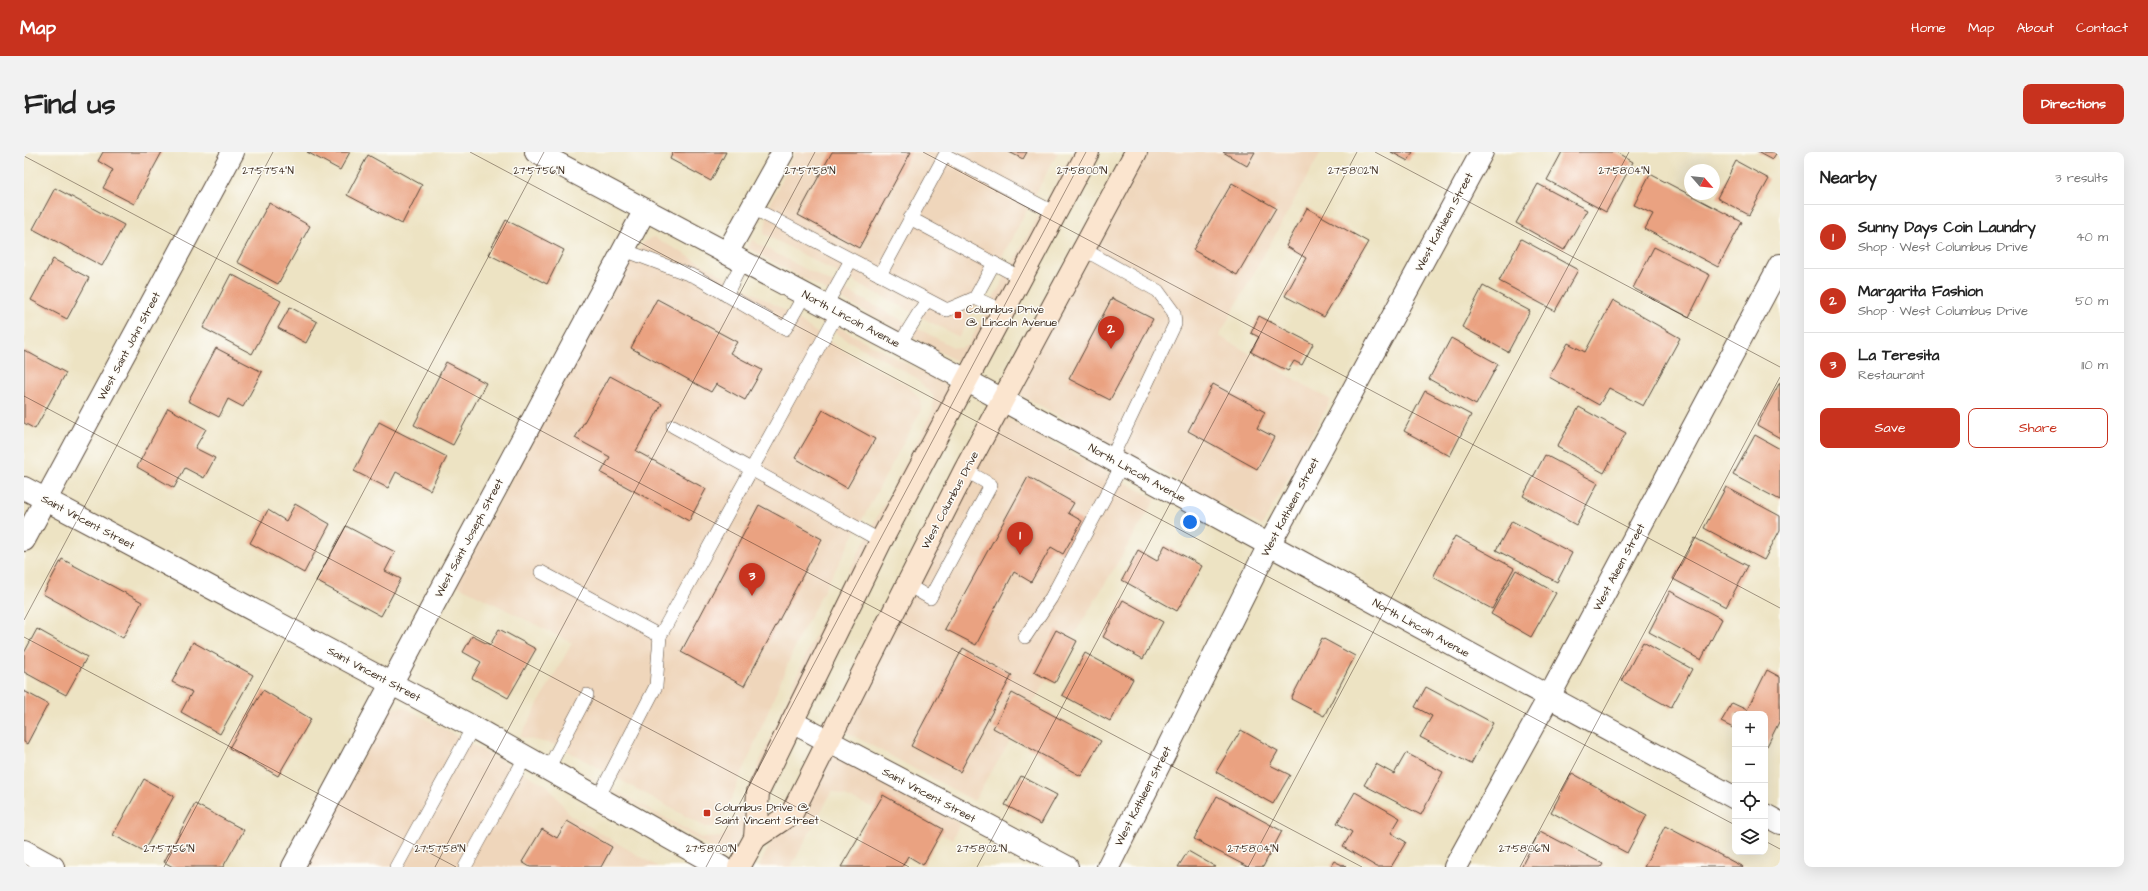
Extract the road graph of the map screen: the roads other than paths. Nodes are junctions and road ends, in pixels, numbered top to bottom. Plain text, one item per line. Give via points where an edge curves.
1 (233, 152) edge
2 (536, 152) edge
3 (783, 152) edge
4 (1088, 152) edge
5 (1136, 152) edge
6 (1482, 152) edge
7 (753, 208) junction
8 (645, 210) junction
9 (1055, 213) junction
10 (910, 218) junction
11 (1083, 249) junction
12 (624, 250) junction
13 (735, 257) junction
14 (851, 260) junction
15 (994, 263) junction
16 (1780, 265) edge
17 (880, 275) junction
18 (1021, 278) junction
19 (805, 294) junction
20 (726, 295) junction
21 (976, 298) junction
22 (926, 300) junction
23 (832, 308) junction
24 (1003, 312) junction
25 (899, 345) junction
26 (966, 380) junction
27 (1003, 400) junction
28 (673, 426) dead end
29 (1117, 462) junction
30 (752, 470) junction
31 (965, 470) junction
32 (24, 488) edge
33 (46, 500) junction
34 (24, 540) edge
35 (880, 541) junction
36 (1269, 545) junction
37 (541, 572) dead end
38 (906, 584) junction
39 (660, 636) junction
40 (1025, 637) dead end
41 (391, 684) junction
42 (587, 695) dead end
43 (1549, 697) junction
44 (792, 722) junction
45 (473, 727) junction
46 (828, 742) junction
47 (526, 756) junction
48 (548, 769) junction
49 (1732, 796) edge
50 (598, 798) junction
51 (1768, 816) edge
52 (1780, 823) edge
53 (755, 838) junction
54 (24, 851) edge
55 (53, 867) edge
56 (293, 867) edge
57 (396, 867) edge
58 (465, 867) edge
59 (721, 867) edge
60 (739, 867) edge
61 (1067, 867) edge
62 (1108, 867) edge
63 (1455, 867) edge

1 - 33 street, West Saint John Street
2 - 8 street, North Lincoln Avenue
3 - 7 street
4 - 9 main road, West Columbus Drive
5 - 11 main road, West Columbus Drive
6 - 36 street, West Kathleen Street
7 - 13 street
7 - 14 lane
8 - 12 street, West Saint Joseph Street
8 - 13 street, North Lincoln Avenue
9 - 10 lane via 945,155
9 - 18 main road, West Columbus Drive
10 - 15 lane
10 - 17 lane
11 - 27 main road, West Columbus Drive
11 - 29 lane via 1158,291 1174,313 1175,324
12 - 20 lane via 696,277
12 - 41 street, West Saint Joseph Street
13 - 19 street, North Lincoln Avenue
13 - 20 lane
14 - 17 lane
14 - 23 lane
15 - 18 lane
15 - 21 lane
16 - 43 street, West Aileen Street
17 - 22 lane
18 - 24 main road, West Columbus Drive
19 - 20 lane via 785,329
19 - 23 street, North Lincoln Avenue
21 - 22 lane via 947,310
21 - 24 lane
22 - 25 lane
23 - 25 street, North Lincoln Avenue
23 - 30 lane
24 - 26 main road, West Columbus Drive
25 - 26 street, North Lincoln Avenue
26 - 27 street, North Lincoln Avenue
26 - 35 main road, West Columbus Drive
27 - 29 street, North Lincoln Avenue
27 - 31 main road, West Columbus Drive
28 - 30 lane
29 - 36 street, North Lincoln Avenue
29 - 40 lane via 1052,598
30 - 35 lane
30 - 39 lane
31 - 38 main road, West Columbus Drive
31 - 38 lane via 991,485 930,598
32 - 33 street, Saint Vincent Street
33 - 34 street, West Saint John Street
33 - 41 street, Saint Vincent Street
35 - 44 main road, West Columbus Drive
36 - 43 street, North Lincoln Avenue
36 - 62 street, West Kathleen Street
37 - 39 lane
38 - 46 main road, West Columbus Drive
39 - 50 lane via 656,686
41 - 45 street, Saint Vincent Street
41 - 56 street, West Saint Joseph Street
42 - 48 lane
43 - 49 street, North Lincoln Avenue
43 - 63 street, West Aileen Street
44 - 46 street, Saint Vincent Street
44 - 53 main road, West Columbus Drive via 758,792
45 - 47 street, Saint Vincent Street
45 - 57 lane
46 - 53 main road, West Columbus Drive via 792,813
46 - 61 street, Saint Vincent Street
47 - 48 street, Saint Vincent Street
47 - 58 lane
48 - 50 street, Saint Vincent Street
50 - 59 street, Saint Vincent Street
51 - 52 street
53 - 60 main road, West Columbus Drive
54 - 55 street

